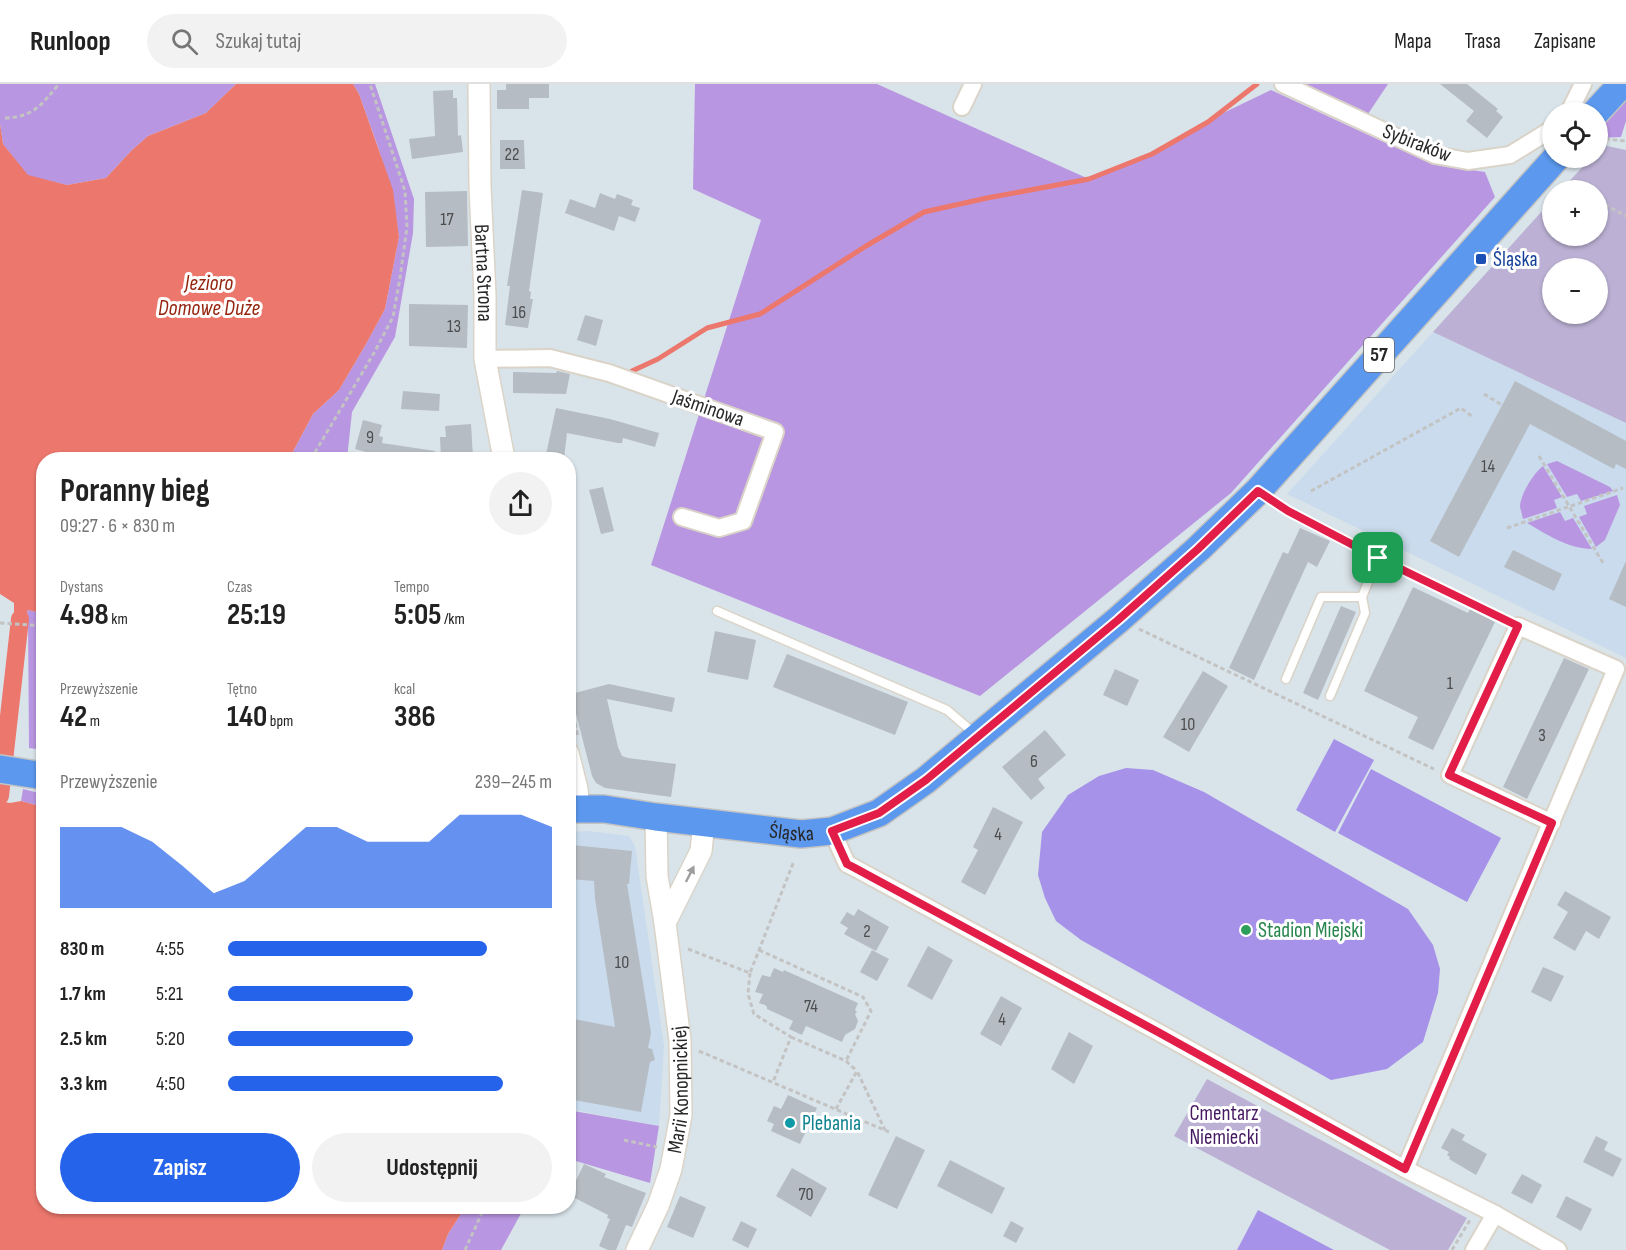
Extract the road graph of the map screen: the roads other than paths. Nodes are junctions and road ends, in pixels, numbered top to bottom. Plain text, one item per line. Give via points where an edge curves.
1 (479, 84) edge
2 (973, 84) edge
3 (1283, 84) edge
4 (1583, 84) edge
5 (1574, 102) edge
6 (962, 107) dead end
7 (1542, 135) edge
8 (1547, 168) edge
9 (485, 359) junction
10 (503, 452) edge
11 (1258, 491) junction
12 (682, 517) dead end
13 (1378, 558) junction
14 (1362, 597) junction
15 (717, 612) dead end
16 (1518, 626) junction
17 (1286, 679) dead end
18 (1330, 696) dead end
19 (978, 736) junction
20 (576, 778) edge
21 (576, 796) edge
22 (576, 809) edge
23 (656, 817) junction
24 (704, 822) junction
25 (1552, 823) junction
26 (832, 831) junction
27 (665, 923) junction
28 (1405, 1169) junction
29 (1495, 1214) junction
30 (637, 1250) edge
31 (1474, 1250) edge
32 (1558, 1250) edge

1 - 9 street, Bartna Strona
2 - 6 street
3 - 7 street, Sybiraków via 1435,155 1468,161 1510,155
4 - 5 street
8 - 11 main road, Śląska / 57
9 - 10 street, Bartna Strona
9 - 12 street, Jaśminowa via 550,358 609,373 775,432 743,521 719,528
11 - 13 lane
11 - 19 main road, Śląska / 57 via 1118,620
13 - 14 lane
13 - 16 lane
14 - 17 lane via 1321,597
14 - 18 lane via 1365,613
15 - 19 lane via 947,710
16 - 25 street via 1616,669
16 - 25 street via 1449,775
19 - 26 main road, Śląska / 57 via 879,813
20 - 21 street
22 - 23 main road, 57
23 - 24 main road, Śląska / 57
23 - 27 street, Marii Konopnickiej via 657,876
24 - 26 main road, Śląska / 57 via 801,834
27 -> 24 street via 701,851
25 - 28 street
26 - 28 street via 847,864
27 - 30 street, Marii Konopnickiej via 680,1040 681,1115 671,1169
28 - 29 street
29 - 31 street
29 - 32 street

